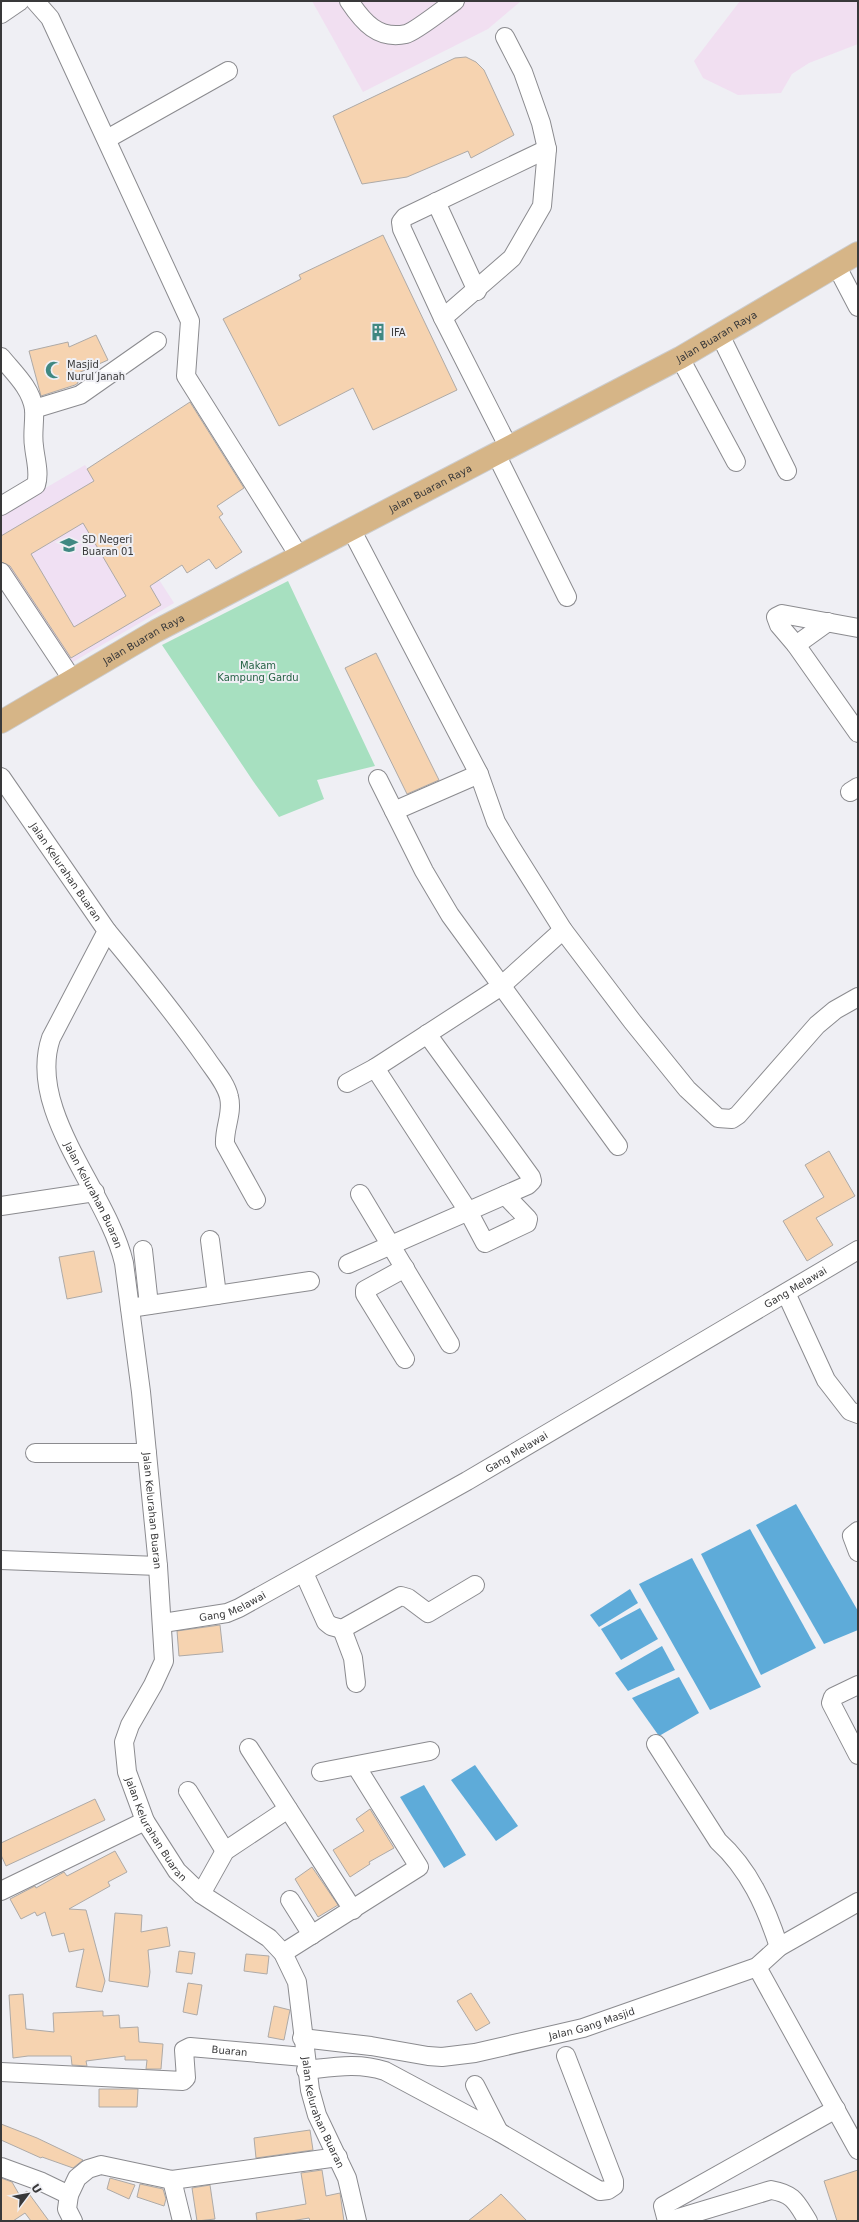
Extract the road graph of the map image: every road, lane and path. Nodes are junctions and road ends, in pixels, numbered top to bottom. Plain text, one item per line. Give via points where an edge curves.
1 (20, 1) edge
2 (35, 1) edge
3 (349, 1) edge
4 (455, 1) edge
5 (1, 14) edge
6 (505, 37) dead end
7 (228, 72) dead end
8 (107, 139) junction
9 (547, 149) junction
10 (436, 202) junction
11 (858, 253) edge
12 (836, 265) junction
13 (477, 291) junction
14 (858, 307) edge
15 (443, 318) junction
16 (720, 335) junction
17 (157, 341) dead end
18 (1, 357) edge
19 (680, 358) junction
20 (34, 409) junction
21 (502, 451) junction
22 (736, 462) dead end
23 (786, 471) dead end
24 (1, 506) edge
25 (351, 529) junction
26 (299, 556) junction
27 (1, 572) edge
28 (567, 596) dead end
29 (828, 622) junction
30 (858, 628) edge
31 (796, 645) junction
32 (72, 679) junction
33 (1, 722) edge
34 (858, 734) edge
35 (479, 774) junction
36 (1, 777) edge
37 (378, 779) dead end
38 (394, 811) junction
39 (563, 930) junction
40 (107, 931) junction
41 (500, 986) junction
42 (858, 996) edge
43 (427, 1034) junction
44 (375, 1068) junction
45 (347, 1083) dead end
46 (618, 1146) dead end
47 (95, 1192) junction
48 (360, 1194) dead end
49 (505, 1196) junction
50 (256, 1200) dead end
51 (1, 1206) edge
52 (468, 1211) junction
53 (210, 1240) dead end
54 (391, 1245) junction
55 (143, 1250) dead end
56 (858, 1250) edge
57 (348, 1264) dead end
58 (405, 1268) junction
59 (310, 1282) dead end
60 (786, 1293) junction
61 (217, 1295) junction
62 (149, 1305) junction
63 (130, 1308) junction
64 (450, 1344) dead end
65 (405, 1359) dead end
66 (858, 1414) edge
67 (34, 1453) dead end
68 (147, 1453) junction
69 (858, 1531) edge
70 (858, 1552) edge
71 (1, 1560) edge
72 (158, 1566) junction
73 (304, 1573) junction
74 (475, 1585) dead end
75 (163, 1623) junction
76 (342, 1629) junction
77 (356, 1683) dead end
78 (858, 1685) edge
79 (656, 1744) dead end
80 (249, 1748) dead end
81 (430, 1751) dead end
82 (858, 1755) edge
83 (356, 1766) junction
84 (321, 1772) dead end
85 (188, 1791) dead end
86 (288, 1809) junction
87 (145, 1821) junction
88 (225, 1851) junction
89 (1, 1891) edge
90 (201, 1894) junction
91 (290, 1900) dead end
92 (858, 1902) edge
93 (353, 1910) junction
94 (312, 1935) junction
95 (779, 1947) junction
96 (283, 1953) junction
97 (757, 1967) junction
98 (302, 2038) junction
99 (566, 2056) dead end
100 (305, 2063) junction
101 (1, 2072) edge
102 (475, 2085) dead end
103 (836, 2110) junction
104 (499, 2132) junction
105 (858, 2150) edge
106 (338, 2157) junction
107 (1, 2167) edge
108 (172, 2180) junction
109 (69, 2194) junction
110 (73, 2221) edge
111 (182, 2221) edge
112 (356, 2221) edge
113 (667, 2221) edge
114 (808, 2221) edge

1 - 5 street
2 - 8 street via 50,18
3 - 4 street via 362,20 382,33 407,34
6 - 9 street via 523,72 541,123
7 - 8 street
8 - 26 street via 190,321 186,376
9 - 10 street
9 - 13 street via 542,206 512,258
10 - 13 street
10 - 15 street via 405,217 401,222
11 - 12 main road, Jalan Buaran Raya
12 - 14 street
12 - 16 main road, Jalan Buaran Raya
13 - 15 street
15 - 21 street
16 - 19 main road, Jalan Buaran Raya
16 - 23 street
17 - 20 street via 80,395
18 - 20 street via 25,387
19 - 21 main road, Jalan Buaran Raya
19 - 22 street
20 - 24 street via 38,479 36,485
21 - 25 main road, Jalan Buaran Raya
21 - 28 street
25 - 26 main road, Jalan Buaran Raya
25 - 35 street
26 - 32 main road, Jalan Buaran Raya via 156,631
27 - 32 street
29 - 30 street
29 - 31 street
29 - 31 street via 778,614 778,625
31 - 34 street
32 - 33 main road, Jalan Buaran Raya
35 - 38 street
35 - 39 street via 496,822
36 - 40 street, Jalan Kelurahan Buaran
37 - 38 street
38 - 41 street via 424,872 450,915
39 - 41 street
39 - 42 street via 687,1089 718,1118 732,1119 738,1116 817,1025
40 - 47 street, Jalan Kelurahan Buaran via 47,1051 47,1072 52,1102 62,1132
40 - 50 street via 222,1080 231,1109 224,1136 225,1144
41 - 43 street
41 - 46 street
43 - 44 street
43 - 49 street via 531,1177 532,1181 528,1185
44 - 45 street
44 - 52 street
47 - 51 street
47 - 63 street, Jalan Kelurahan Buaran via 120,1244
48 - 54 street
49 - 52 street
49 - 52 street via 528,1219 527,1223 486,1243
52 - 54 street
53 - 61 street
54 - 57 street
54 - 58 street
55 - 62 street
56 - 60 street, Gang Melawai
58 - 64 street
58 - 65 street via 365,1290 365,1294
59 - 61 street
60 - 66 street via 826,1380 850,1412
60 - 73 street, Gang Melawai via 467,1481
61 - 62 street
62 - 63 street
63 - 68 street, Jalan Kelurahan Buaran
67 - 68 street
68 - 72 street, Jalan Kelurahan Buaran
69 - 70 street via 852,1536
71 - 72 street
72 - 75 street, Jalan Kelurahan Buaran
73 - 75 street, Gang Melawai via 227,1613
73 - 76 street via 326,1622
74 - 76 street via 428,1613 408,1598 401,1596
75 - 87 street, Jalan Kelurahan Buaran via 164,1661 130,1725 124,1742 127,1772
76 - 77 street via 353,1658
78 - 82 street via 833,1698 831,1703
79 - 95 street via 715,1836 732,1853 750,1879 772,1925
80 - 86 street
81 - 83 street
83 - 84 street
83 - 93 street via 419,1867
85 - 88 street
86 - 88 street
86 - 93 street
87 - 89 street
87 - 90 street, Jalan Kelurahan Buaran via 177,1871
88 - 90 street
90 - 96 street, Jalan Kelurahan Buaran via 269,1938
91 - 94 street
92 - 95 street, Jalan Gang Masjid
93 - 94 street
94 - 96 street
95 - 97 street, Jalan Gang Masjid
96 - 98 street, Jalan Kelurahan Buaran via 297,1982
97 - 98 street, Jalan Gang Masjid via 583,2028 475,2053 428,2056
97 - 103 street
98 - 100 street, Jalan Kelurahan Buaran
99 - 104 street via 614,2186 600,2191
100 - 101 street, Buaran via 190,2047 184,2050 186,2078 183,2081
100 - 104 street via 352,2065 385,2071
100 - 106 street, Jalan Kelurahan Buaran via 317,2115
102 - 104 street
103 - 105 street
103 - 113 street via 663,2206
106 - 108 street
106 - 112 street, Jalan Kelurahan Buaran via 347,2178
107 - 109 street
108 - 109 street via 101,2165 88,2169 77,2178
108 - 111 street
109 - 110 street via 67,2209
113 - 114 street via 771,2190 786,2193 797,2202

